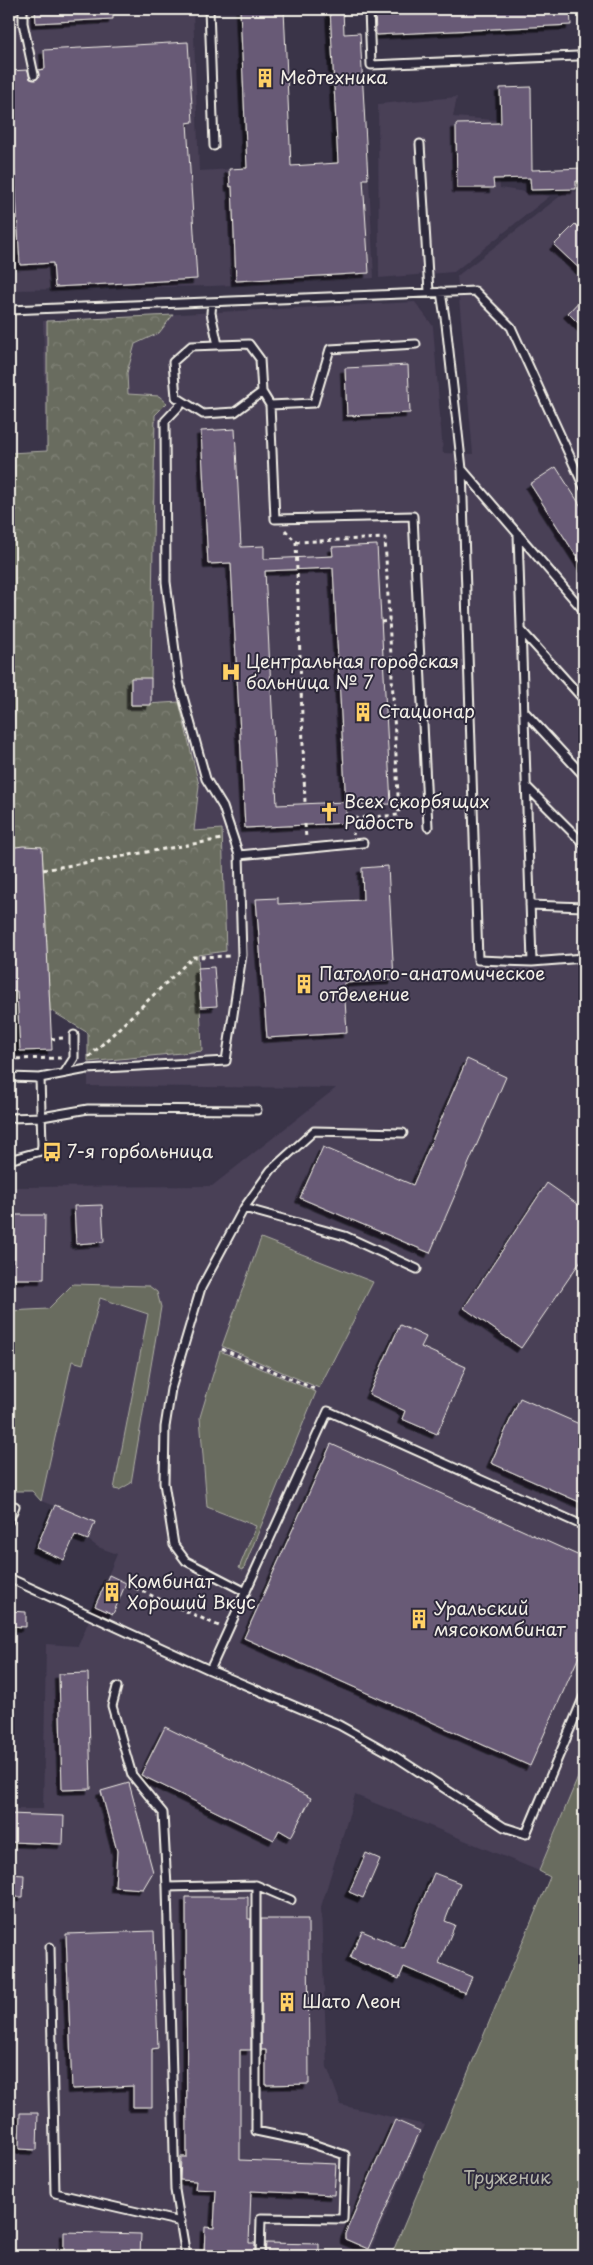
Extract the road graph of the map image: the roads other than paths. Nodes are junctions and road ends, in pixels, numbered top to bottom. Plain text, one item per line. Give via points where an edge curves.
1 (24, 9) edge
2 (209, 9) edge
3 (369, 9) edge
4 (577, 56) dead end
5 (34, 74) dead end
6 (420, 144) dead end
7 (214, 146) dead end
8 (429, 292) junction
9 (441, 292) junction
10 (212, 302) junction
11 (9, 310) edge
12 (416, 344) dead end
13 (218, 345) junction
14 (262, 392) junction
15 (183, 402) junction
16 (270, 405) junction
17 (462, 469) junction
18 (584, 487) edge
19 (518, 534) junction
20 (584, 610) edge
21 (521, 629) junction
22 (584, 700) edge
23 (524, 711) junction
24 (584, 776) edge
25 (526, 786) junction
26 (428, 827) dead end
27 (363, 843) dead end
28 (584, 844) edge
29 (239, 855) junction
30 (530, 905) junction
31 (584, 907) edge
32 (584, 958) edge
33 (532, 962) junction
34 (74, 1035) dead end
35 (65, 1072) junction
36 (9, 1077) edge
37 (40, 1078) junction
38 (257, 1110) dead end
39 (42, 1116) junction
40 (9, 1118) edge
41 (403, 1133) dead end
42 (9, 1160) edge
43 (244, 1208) junction
44 (417, 1269) dead end
45 (15, 1506) dead end
46 (9, 1521) edge
47 (584, 1526) edge
48 (9, 1578) edge
49 (246, 1592) junction
50 (210, 1670) junction
51 (117, 1687) dead end
52 (584, 1696) edge
53 (256, 1885) junction
54 (167, 1886) junction
55 (291, 1900) dead end
56 (50, 1947) dead end
57 (181, 2222) junction
58 (186, 2256) edge
59 (260, 2256) edge

1 - 5 lane via 23,24
2 - 7 lane
3 - 4 lane via 370,65
6 - 8 lane
8 - 9 lane
8 - 10 lane
9 - 17 lane
9 - 18 lane via 475,290 511,326
10 - 11 lane
10 - 13 lane via 211,313
12 - 16 lane via 330,349 314,403
13 - 14 lane via 249,344 260,359
13 - 15 lane via 192,346 173,362 176,397
14 - 15 lane via 235,412 203,414
14 - 16 lane
15 - 29 lane via 165,421 166,582 178,682 206,779 223,807
16 - 26 lane via 275,519 413,516
17 - 19 lane
17 - 33 lane via 478,960
19 - 20 lane
19 - 21 lane
21 - 22 lane
21 - 23 lane
23 - 24 lane
23 - 25 lane
25 - 28 lane
25 - 30 lane
27 - 29 lane
29 - 35 lane via 242,955 226,1061
30 - 31 lane
30 - 33 lane
32 - 33 lane
34 - 35 lane via 74,1058
35 - 37 lane
36 - 37 lane
37 - 39 lane
38 - 39 lane via 88,1110
39 - 40 lane
39 - 42 lane via 41,1151
41 - 43 lane via 314,1131 270,1170
43 - 44 lane via 345,1236
43 - 49 lane via 202,1288 171,1389 165,1427 164,1483 174,1545 182,1556
45 - 46 lane
47 - 49 lane via 328,1410
48 - 50 lane
49 - 50 lane
50 - 52 lane via 338,1725 393,1755 504,1827 526,1834
51 - 54 lane via 112,1706 132,1775 163,1812
53 - 54 lane
53 - 55 lane
53 - 59 lane via 256,2131 304,2141 345,2155 343,2220 261,2218
54 - 57 lane via 175,2190
56 - 57 lane via 55,2193
57 - 58 lane

